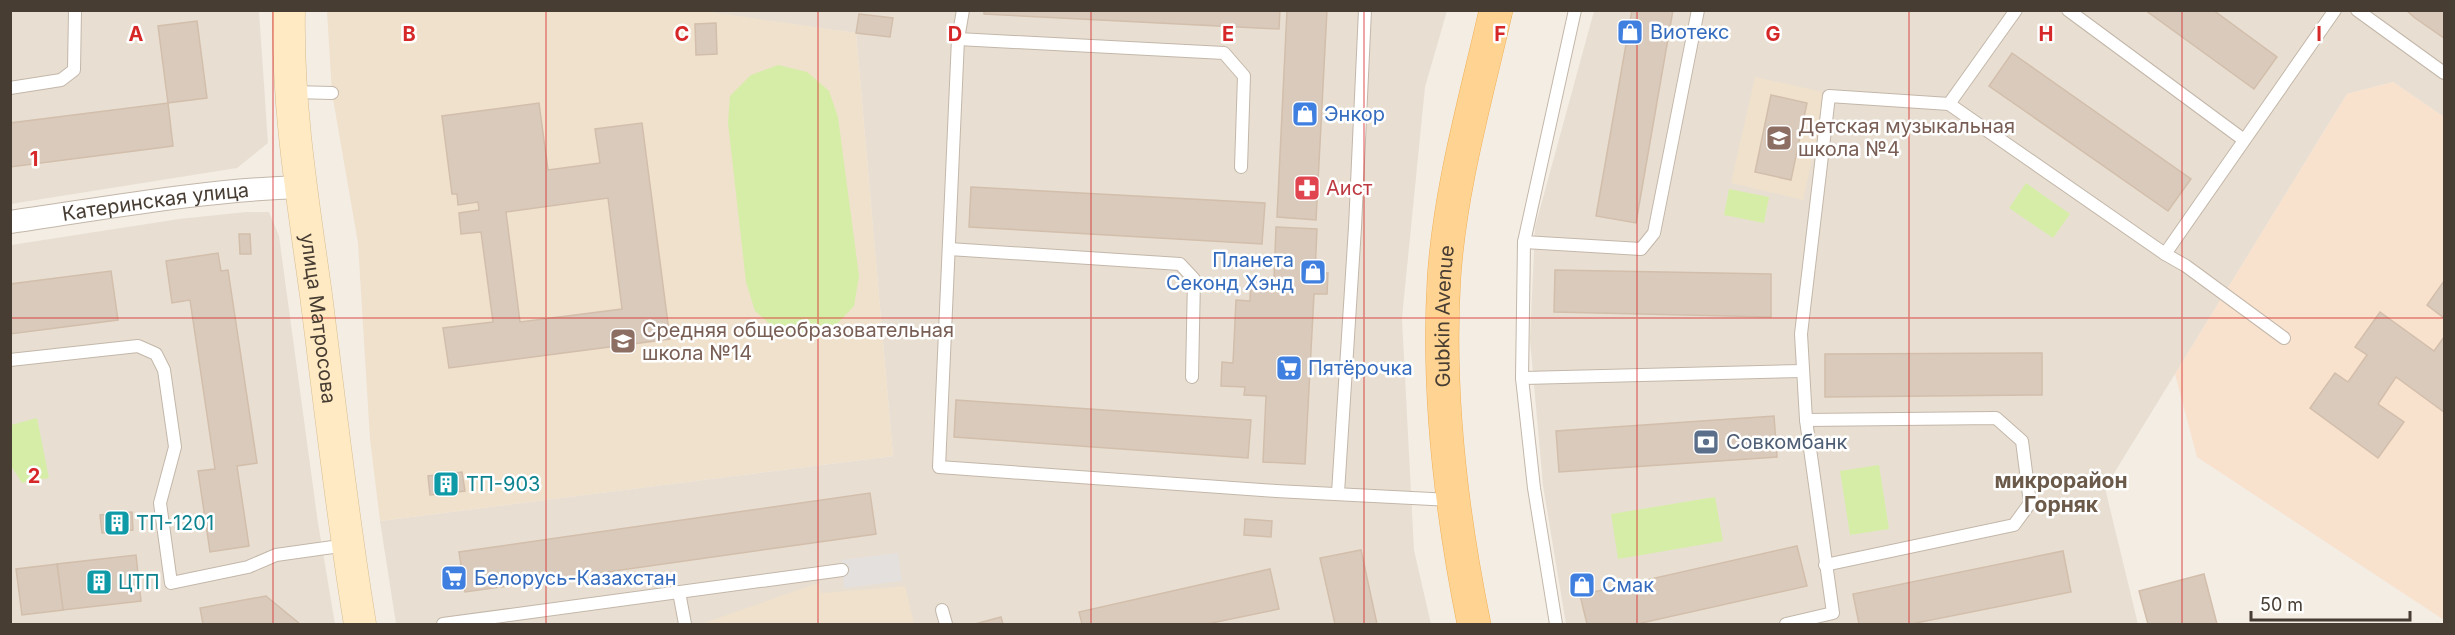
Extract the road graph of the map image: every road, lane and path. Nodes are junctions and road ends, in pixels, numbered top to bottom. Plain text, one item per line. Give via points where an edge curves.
1 (75, 10) edge
2 (289, 10) edge
3 (963, 10) edge
4 (1365, 10) edge
5 (1496, 10) edge
6 (1575, 10) edge
7 (1698, 10) edge
8 (2016, 10) edge
9 (2068, 10) edge
10 (2335, 10) edge
11 (2357, 10) edge
12 (958, 39) junction
13 (2445, 73) edge
14 (10, 88) edge
15 (291, 92) junction
16 (332, 93) dead end
17 (1949, 104) junction
18 (2244, 140) junction
19 (1241, 167) dead end
20 (301, 187) junction
21 (10, 222) edge
22 (1524, 242) junction
23 (949, 249) junction
24 (2165, 254) junction
25 (2284, 338) dead end
26 (10, 360) edge
27 (1802, 370) junction
28 (1192, 377) dead end
29 (1522, 378) junction
30 (1806, 420) junction
31 (1338, 493) junction
32 (1453, 500) junction
33 (347, 545) junction
34 (1825, 565) junction
35 (842, 570) dead end
36 (679, 592) junction
37 (942, 610) dead end
38 (360, 624) edge
39 (443, 624) edge
40 (684, 624) edge
41 (946, 624) edge
42 (1474, 624) edge
43 (1556, 624) edge
44 (1786, 624) edge

1 - 14 lane via 74,70 61,80
2 - 15 main road, улица Матросова
3 - 12 lane
4 - 31 lane
5 - 32 main road, Gubkin Avenue via 1468,130 1444,276 1442,367
6 - 22 lane
7 - 22 lane via 1654,233 1641,249
8 - 17 lane
9 - 18 lane
10 - 18 lane
11 - 13 lane
12 - 19 lane via 1224,53 1244,76
12 - 23 lane
15 - 16 lane
15 - 20 main road, улица Матросова
17 - 24 lane
17 - 27 lane via 1829,96 1801,334
18 - 24 lane
20 - 21 street, Катеринская улица via 181,197
20 - 33 main road, улица Матросова
22 - 29 lane
23 - 28 lane via 1180,264 1194,279
23 - 31 lane via 939,467
24 - 25 lane
26 - 33 lane via 138,346 156,354 164,370 175,447 160,503 171,582 248,567 276,555
27 - 29 lane
27 - 30 lane
29 - 43 lane via 1533,488
30 - 34 lane
30 - 34 lane via 1996,418 2022,441 2030,503 2014,525
31 - 32 lane
32 - 42 main road, Gubkin Avenue
33 - 38 main road, улица Матросова
34 - 44 lane via 1833,614
35 - 36 lane
36 - 39 lane
36 - 40 lane
37 - 41 lane

